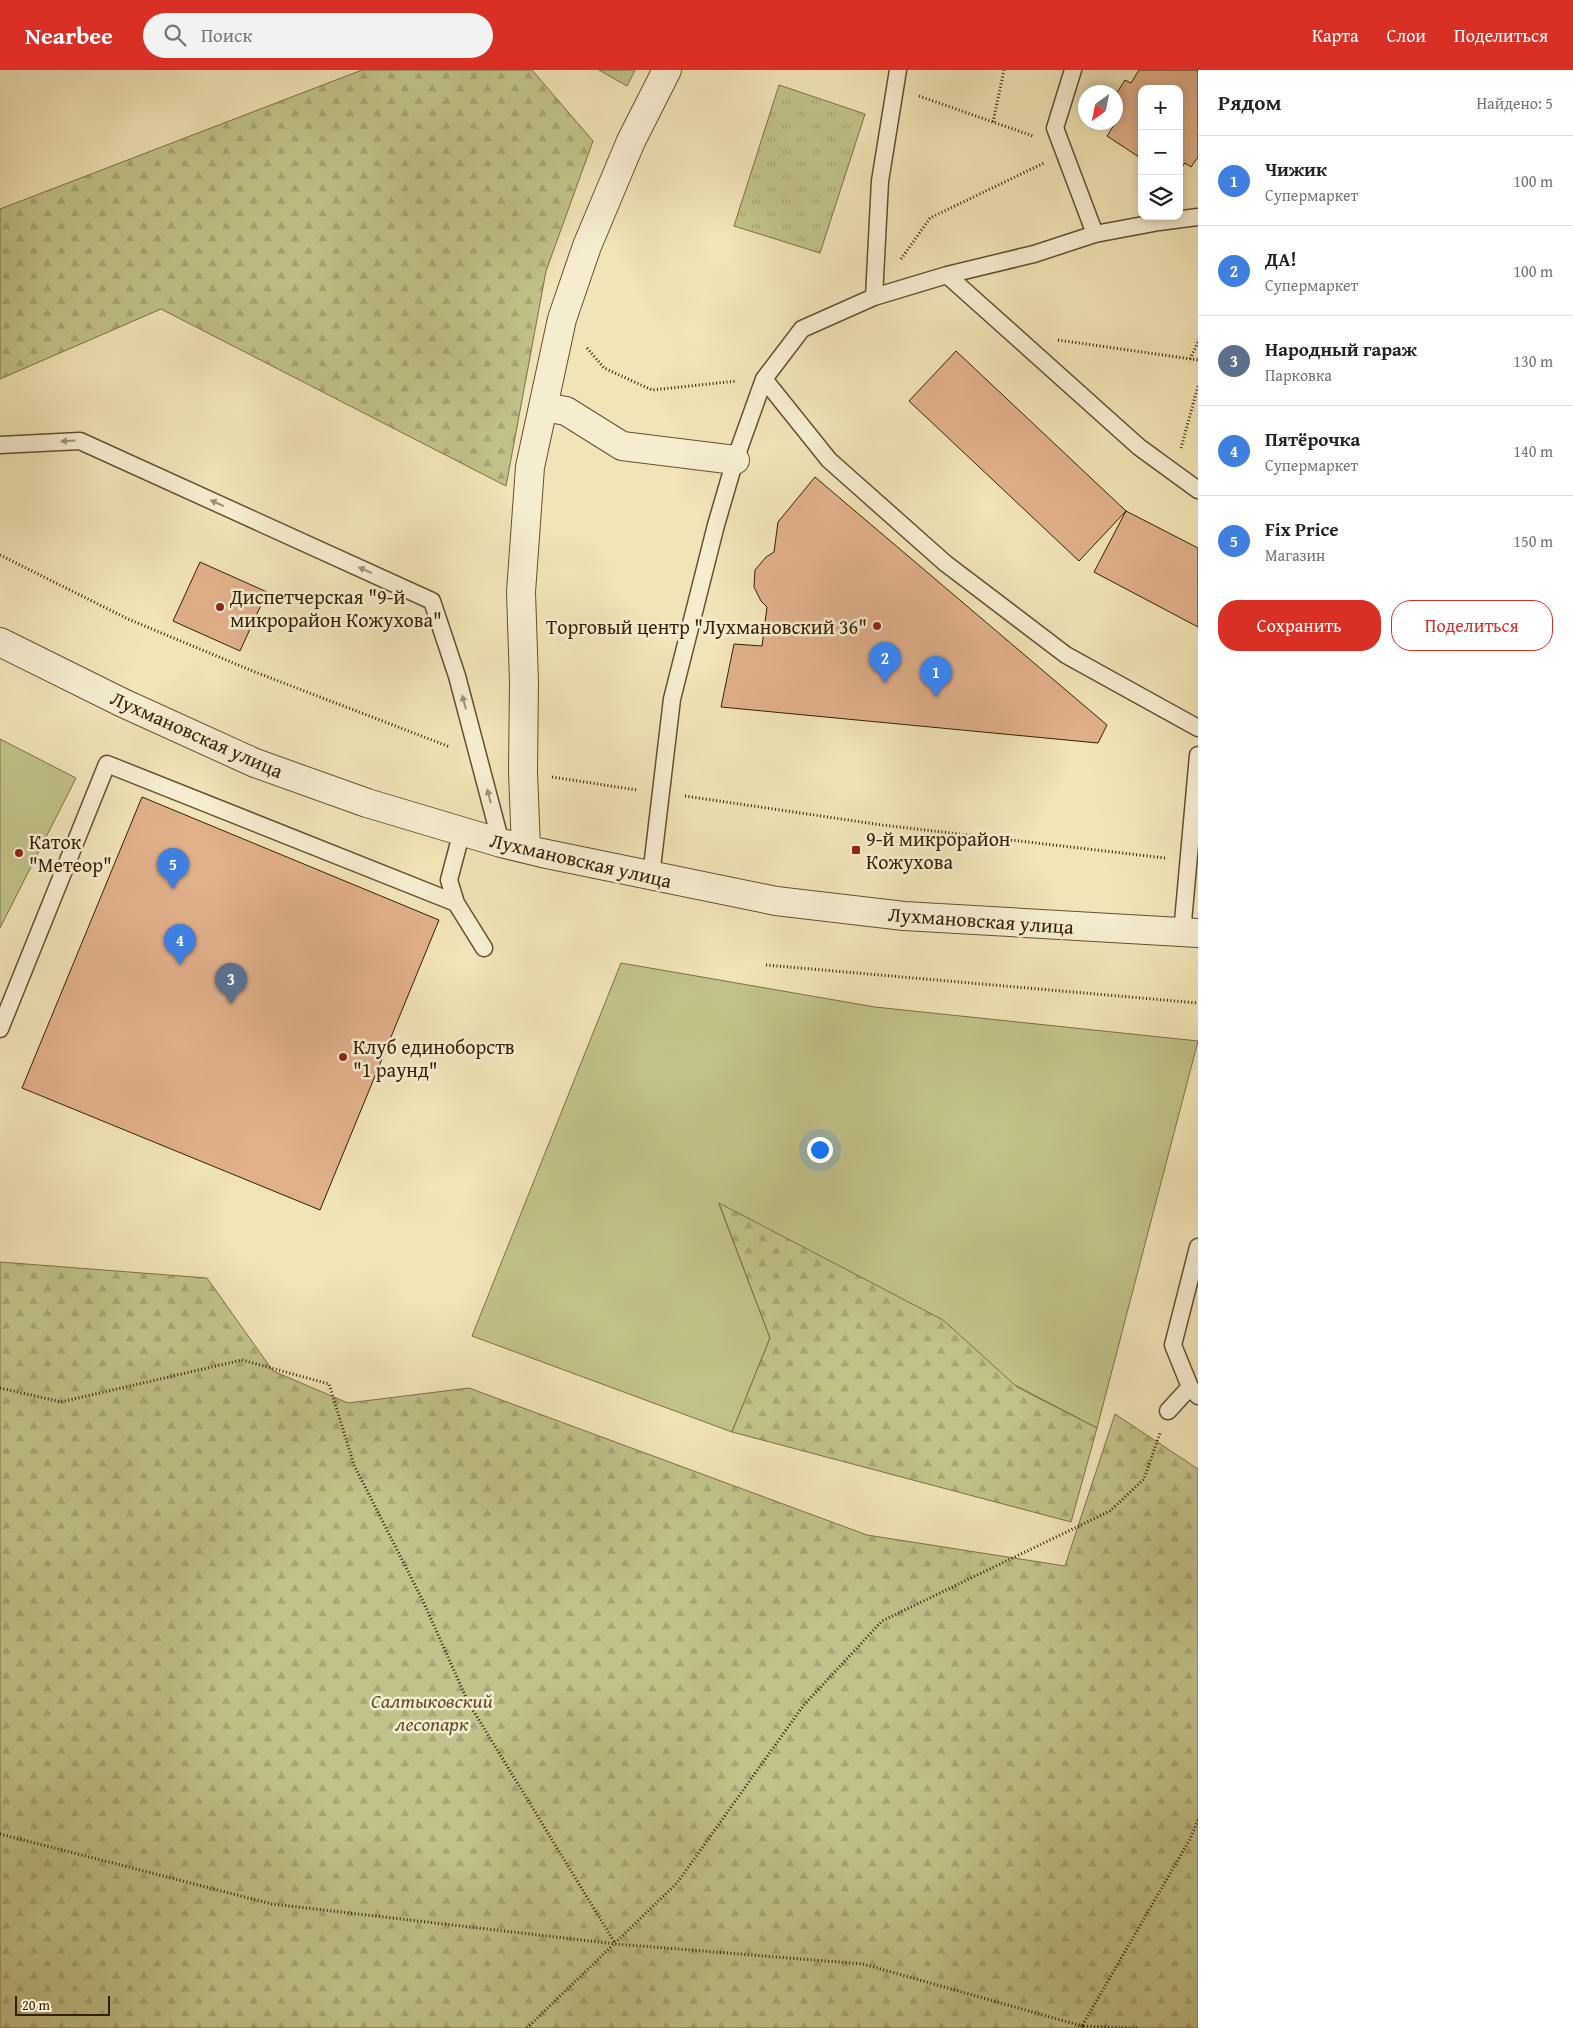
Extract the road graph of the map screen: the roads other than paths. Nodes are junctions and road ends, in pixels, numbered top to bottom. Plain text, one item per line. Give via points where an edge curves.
1 (667, 70) edge
2 (898, 70) edge
3 (1073, 70) edge
4 (1198, 217) edge
5 (1095, 234) junction
6 (947, 275) junction
7 (874, 297) junction
8 (764, 378) junction
9 (544, 407) junction
10 (0, 445) edge
11 (735, 460) junction
12 (1198, 490) edge
13 (0, 642) edge
14 (1198, 728) edge
15 (1198, 755) edge
16 (462, 832) junction
17 (514, 846) junction
18 (651, 876) junction
19 (456, 903) junction
20 (1190, 933) edge
21 (484, 948) dead end
22 (0, 1029) edge
23 (1198, 1247) edge
24 (1194, 1391) edge
25 (1168, 1411) road end

1 - 9 street via 631,141 587,246 562,319
2 - 7 lane via 880,181
3 - 5 lane via 1055,128
4 - 5 lane
5 - 6 lane via 1034,254
6 - 7 lane
6 - 12 lane via 1139,447
7 - 8 lane via 802,329
8 - 11 lane
8 - 14 lane via 829,460 944,563 1066,655
9 - 11 street via 566,411 622,446
9 - 17 street via 530,467 520,592 523,772
17 -> 10 lane via 480,758 432,601 80,441
11 - 18 lane via 672,699
13 - 16 street, Лухмановская улица via 255,763 367,803
15 - 20 lane via 1188,861
16 - 17 street, Лухмановская улица
16 - 19 lane via 449,880
17 - 18 street, Лухмановская улица
18 - 20 street, Лухмановская улица via 776,901 904,916
19 - 21 lane
19 - 22 lane via 107,764
23 - 24 lane via 1173,1345
24 - 25 lane

